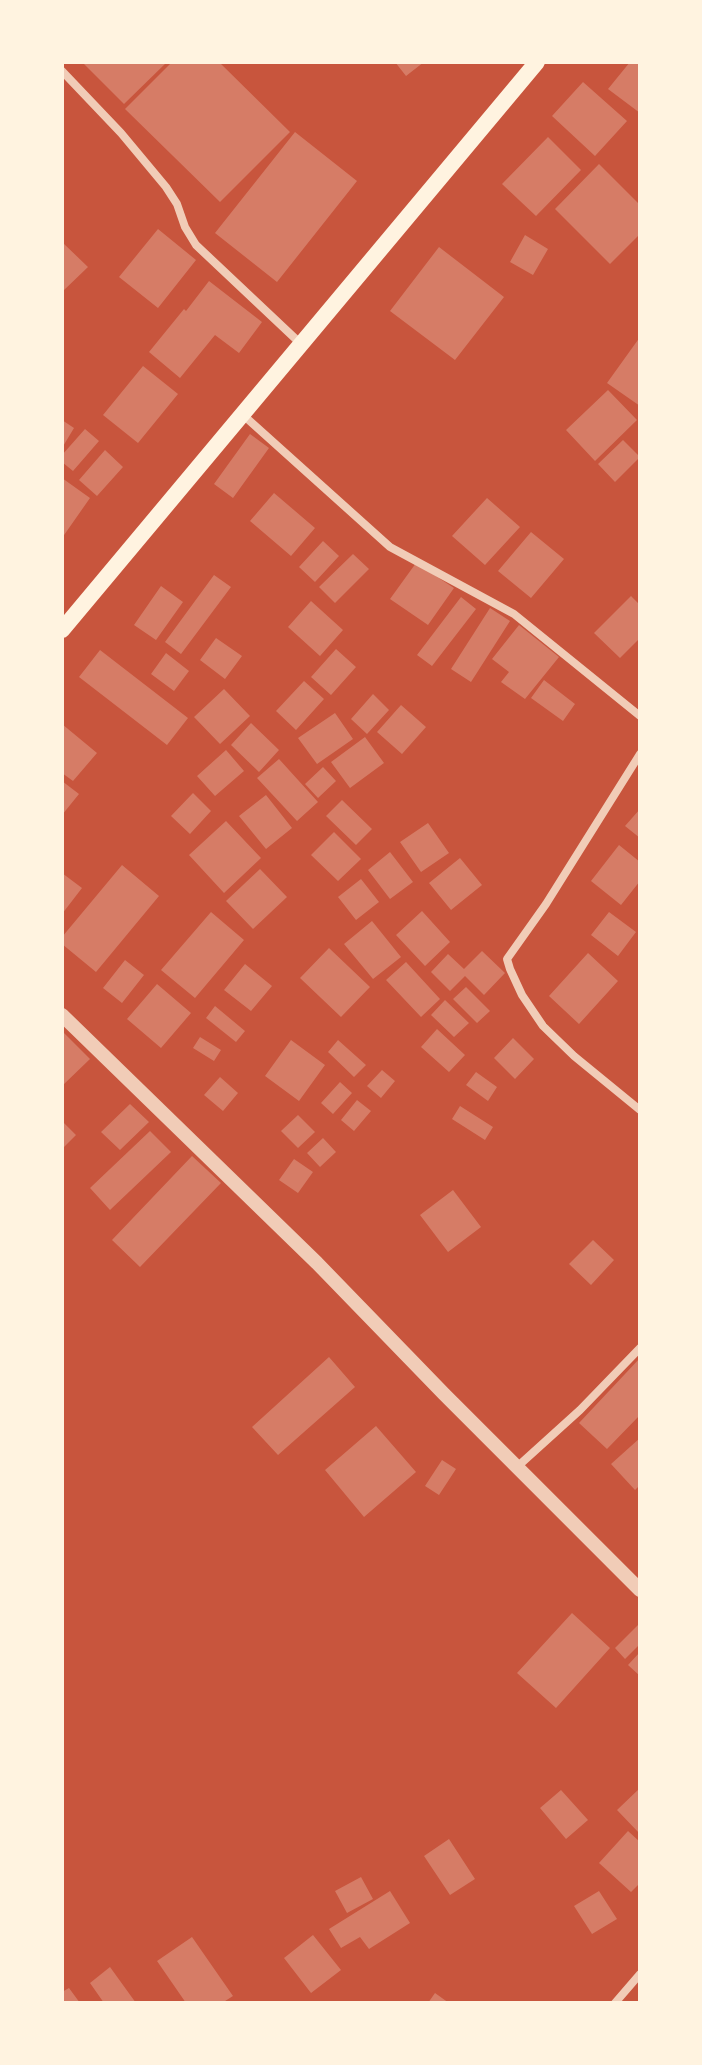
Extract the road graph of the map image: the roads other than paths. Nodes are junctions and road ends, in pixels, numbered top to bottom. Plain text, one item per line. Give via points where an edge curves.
1 (537, 62) edge
2 (62, 71) edge
3 (301, 344) junction
4 (241, 414) junction
5 (62, 630) edge
6 (640, 716) edge
7 (640, 754) edge
8 (62, 1015) edge
9 (640, 1110) edge
10 (640, 1348) edge
11 (517, 1467) junction
12 (640, 1590) edge
13 (640, 1974) edge
14 (615, 2003) edge

1 - 3 main road
2 - 3 street via 166,187 196,245
3 - 4 main road
4 - 5 main road
4 - 6 street via 390,547 514,614
7 - 9 street via 507,959 543,1026
8 - 11 street
10 - 11 street
11 - 12 street
13 - 14 street

